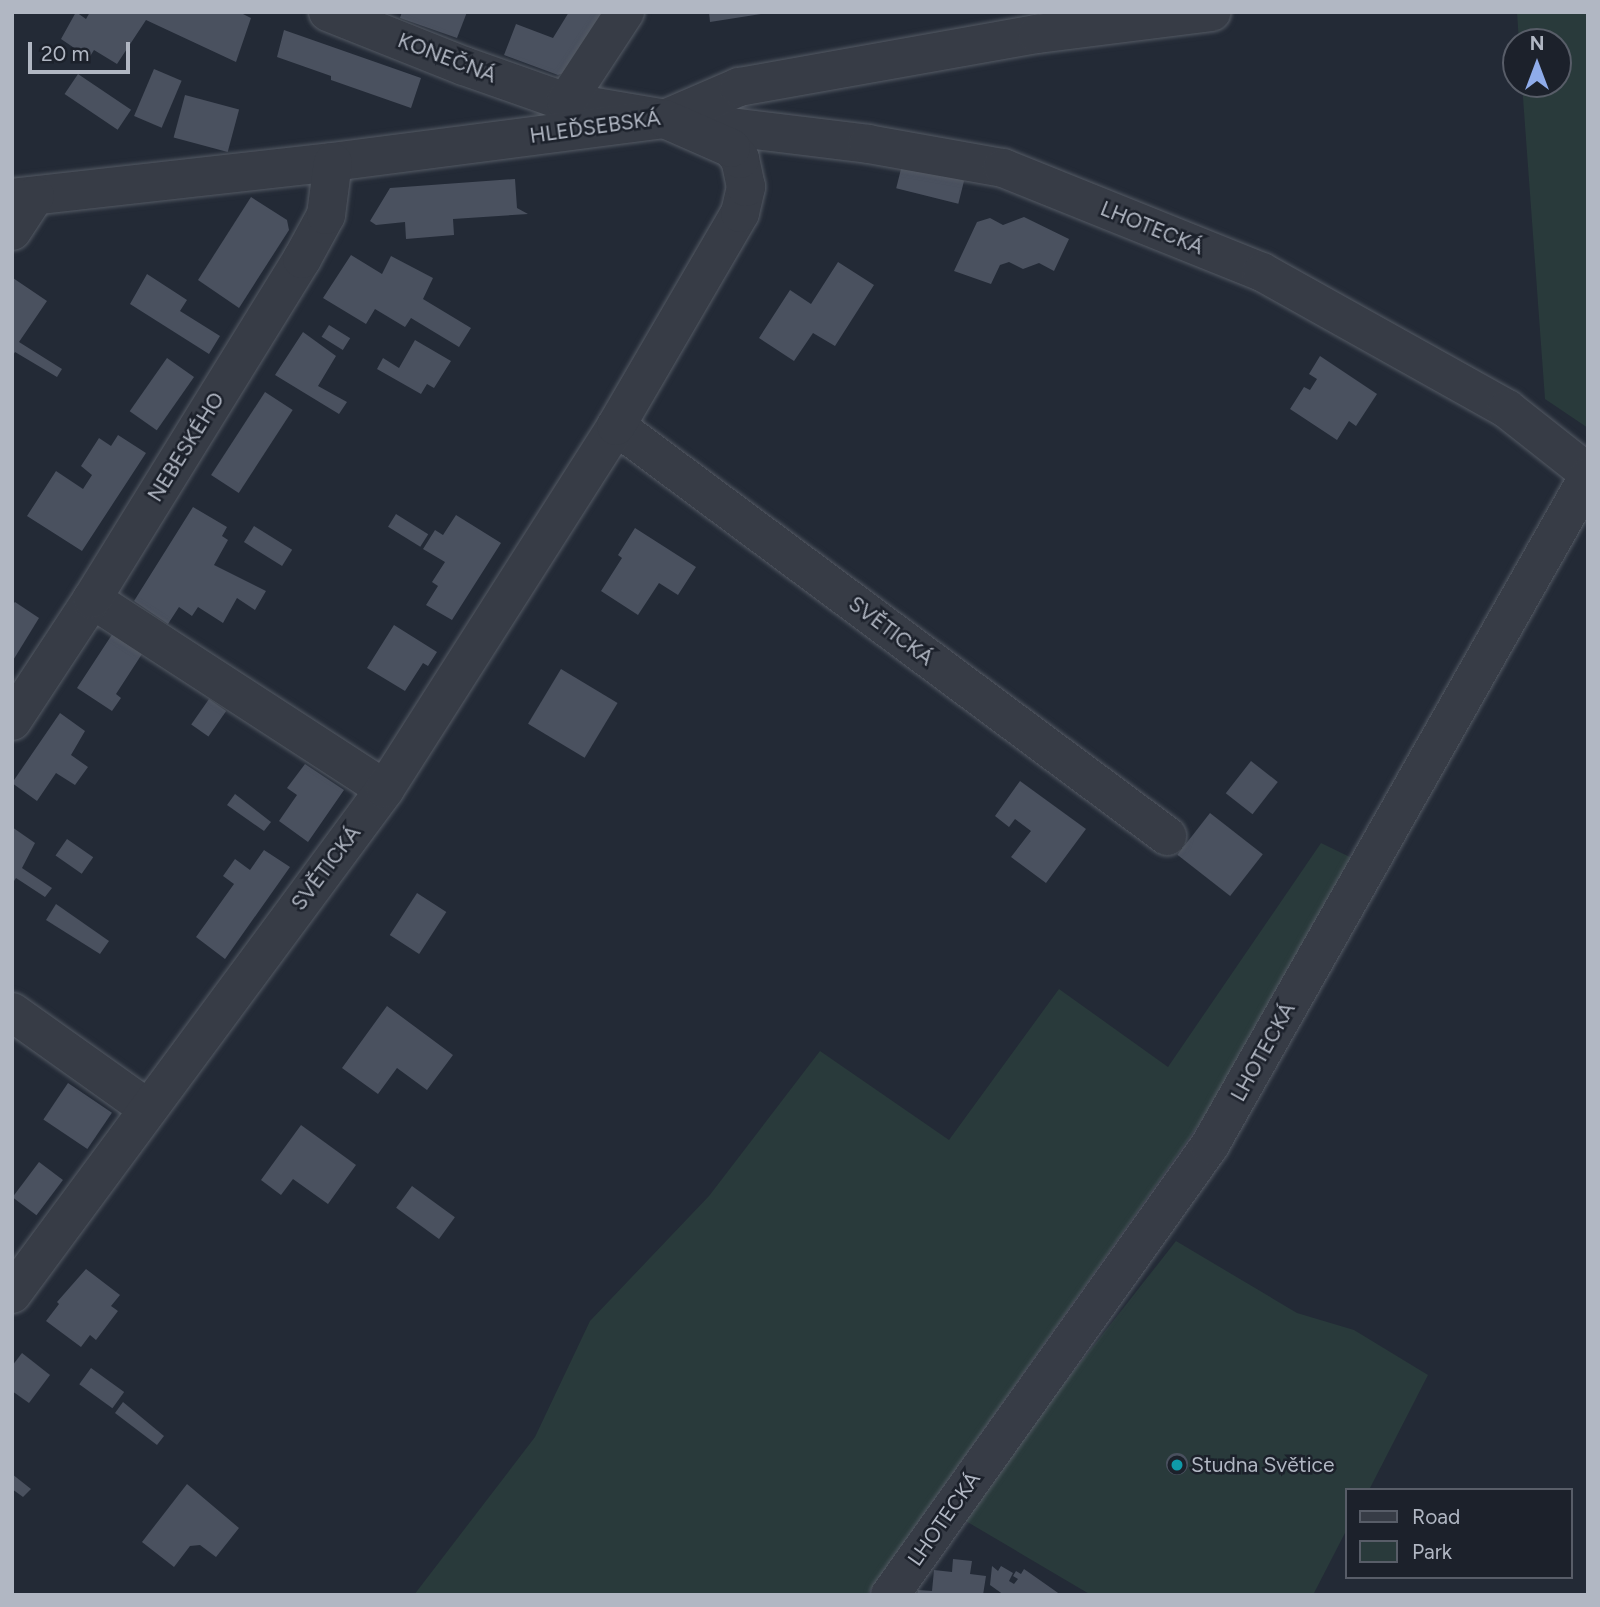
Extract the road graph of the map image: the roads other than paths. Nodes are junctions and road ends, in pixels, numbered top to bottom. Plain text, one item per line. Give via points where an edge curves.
1 (328, 12) edge
2 (625, 12) edge
3 (1212, 12) edge
4 (566, 102) junction
5 (665, 119) junction
6 (333, 162) junction
7 (24, 197) edge
8 (12, 231) edge
9 (616, 426) junction
10 (1588, 475) edge
11 (93, 599) junction
12 (12, 721) edge
13 (385, 789) junction
14 (1167, 836) dead end
15 (12, 1012) edge
16 (147, 1108) junction
17 (12, 1294) edge
18 (890, 1595) edge

1 - 4 street, KONEČNÁ
2 - 4 street
3 - 5 street, HLEĎSEBSKÁ via 1037,34 738,87
4 - 5 street, KONEČNÁ
5 - 6 street, HLEĎSEBSKÁ
5 - 9 street, SVĚTICKÁ via 731,148 745,172 745,197
5 - 10 street, LHOTECKÁ via 868,144 1003,168 1262,272 1507,409
6 - 7 street, HLEĎSEBSKÁ
6 - 11 street, NEBESKÉHO via 326,215 302,260
7 - 8 street
9 - 13 street, SVĚTICKÁ
9 - 14 street, SVĚTICKÁ
10 - 18 street, LHOTECKÁ via 1210,1145
11 - 12 street, NEBESKÉHO
11 - 13 street
13 - 16 street, SVĚTICKÁ
15 - 16 street
16 - 17 street, SVĚTICKÁ

